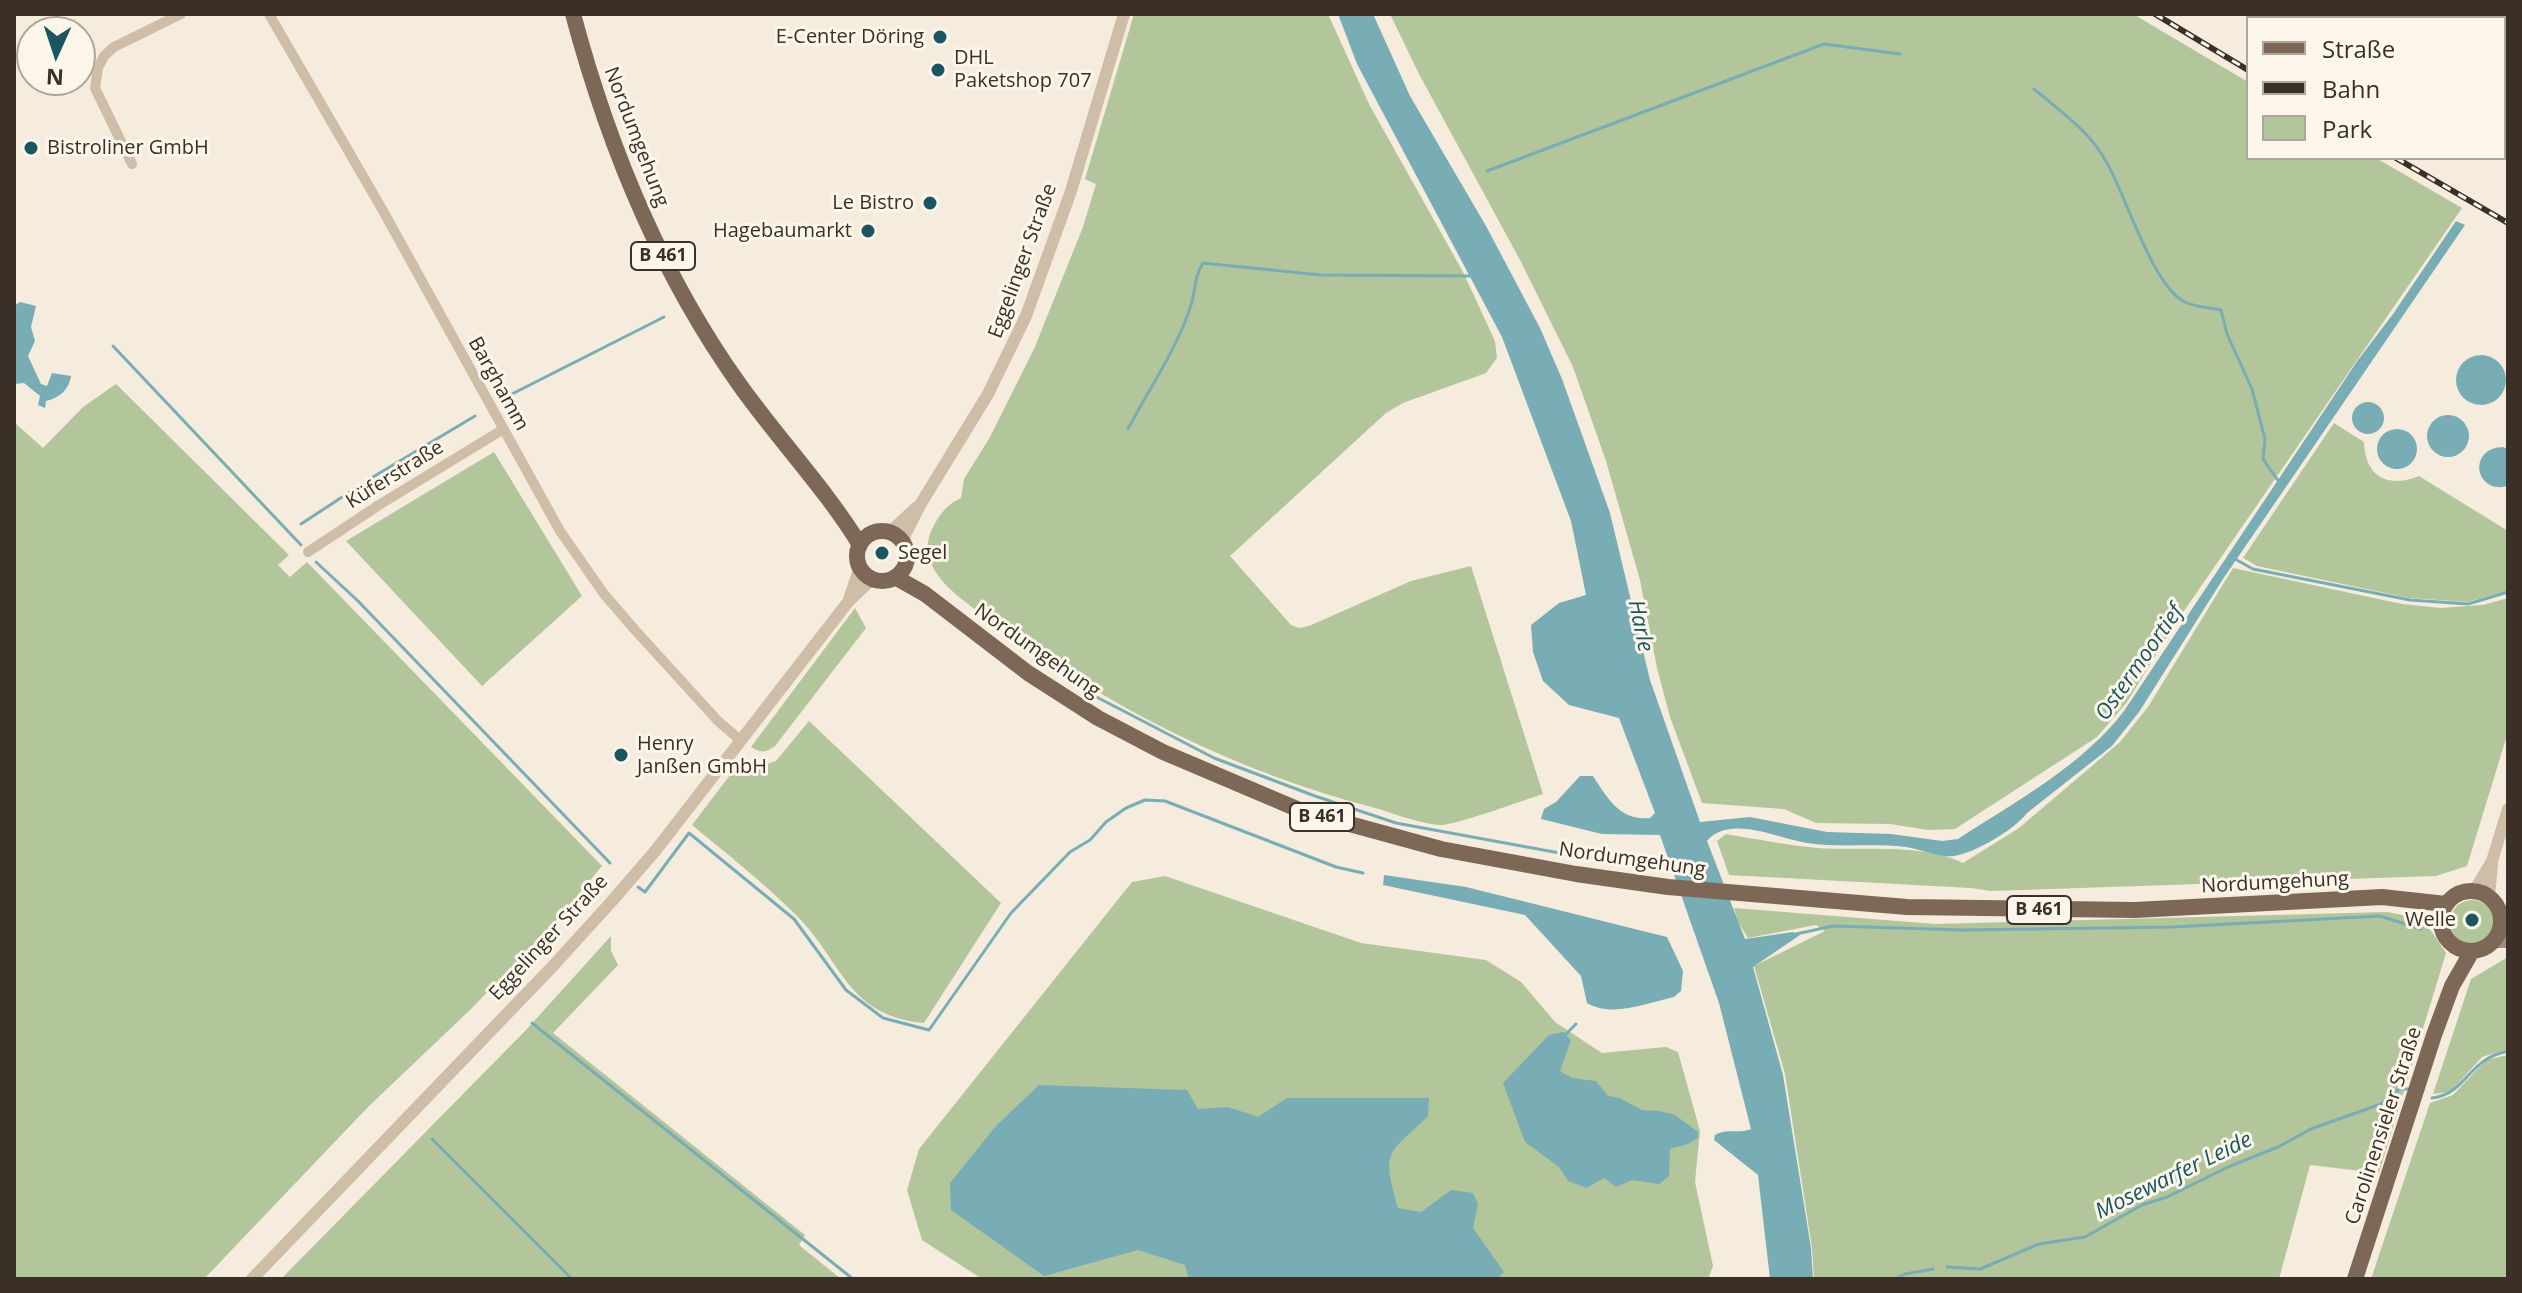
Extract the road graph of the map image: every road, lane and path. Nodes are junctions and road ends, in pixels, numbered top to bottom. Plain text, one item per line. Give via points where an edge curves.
1 (181, 14) edge
2 (269, 14) edge
3 (573, 14) edge
4 (1124, 14) edge
5 (132, 164) dead end
6 (502, 430) junction
7 (896, 536) junction
8 (865, 539) junction
9 (308, 552) dead end
10 (900, 570) junction
11 (866, 573) junction
12 (740, 740) junction
13 (2508, 809) edge
14 (2482, 894) junction
15 (2444, 911) junction
16 (2505, 922) edge
17 (2502, 941) edge
18 (2454, 945) junction
19 (2472, 951) junction
20 (2452, 986) junction
21 (252, 1279) edge
22 (2355, 1279) edge

1 - 5 street via 114,47 98,68 95,88
2 - 6 street, Barghamm
3 - 8 main road, Nordumgehung / B 461 via 610,135 671,274 739,384 805,472
4 - 7 street, Eggelinger Straße via 1071,191 1026,316 988,394
6 - 9 street, Küferstraße
6 - 12 street, Barghamm via 544,506 604,594
7 - 8 main road
7 - 10 main road via 906,548
8 - 11 main road via 857,552
10 - 11 main road via 888,580
10 - 15 main road, Nordumgehung / B 461 via 1008,659 1098,718 1163,752 1302,811 1441,849 1668,887 1907,907 2135,910 2382,897
11 - 12 street, Eggelinger Straße
12 - 21 street, Eggelinger Straße via 656,850 552,967
13 - 14 street
14 - 15 main road via 2458,894
14 - 16 main road via 2496,903
15 - 18 main road via 2444,934
16 - 17 main road
17 - 19 main road
18 - 19 main road
18 - 20 main road, Carolinensieler Straße
19 - 20 main road, Carolinensieler Straße
20 - 22 main road, Carolinensieler Straße

